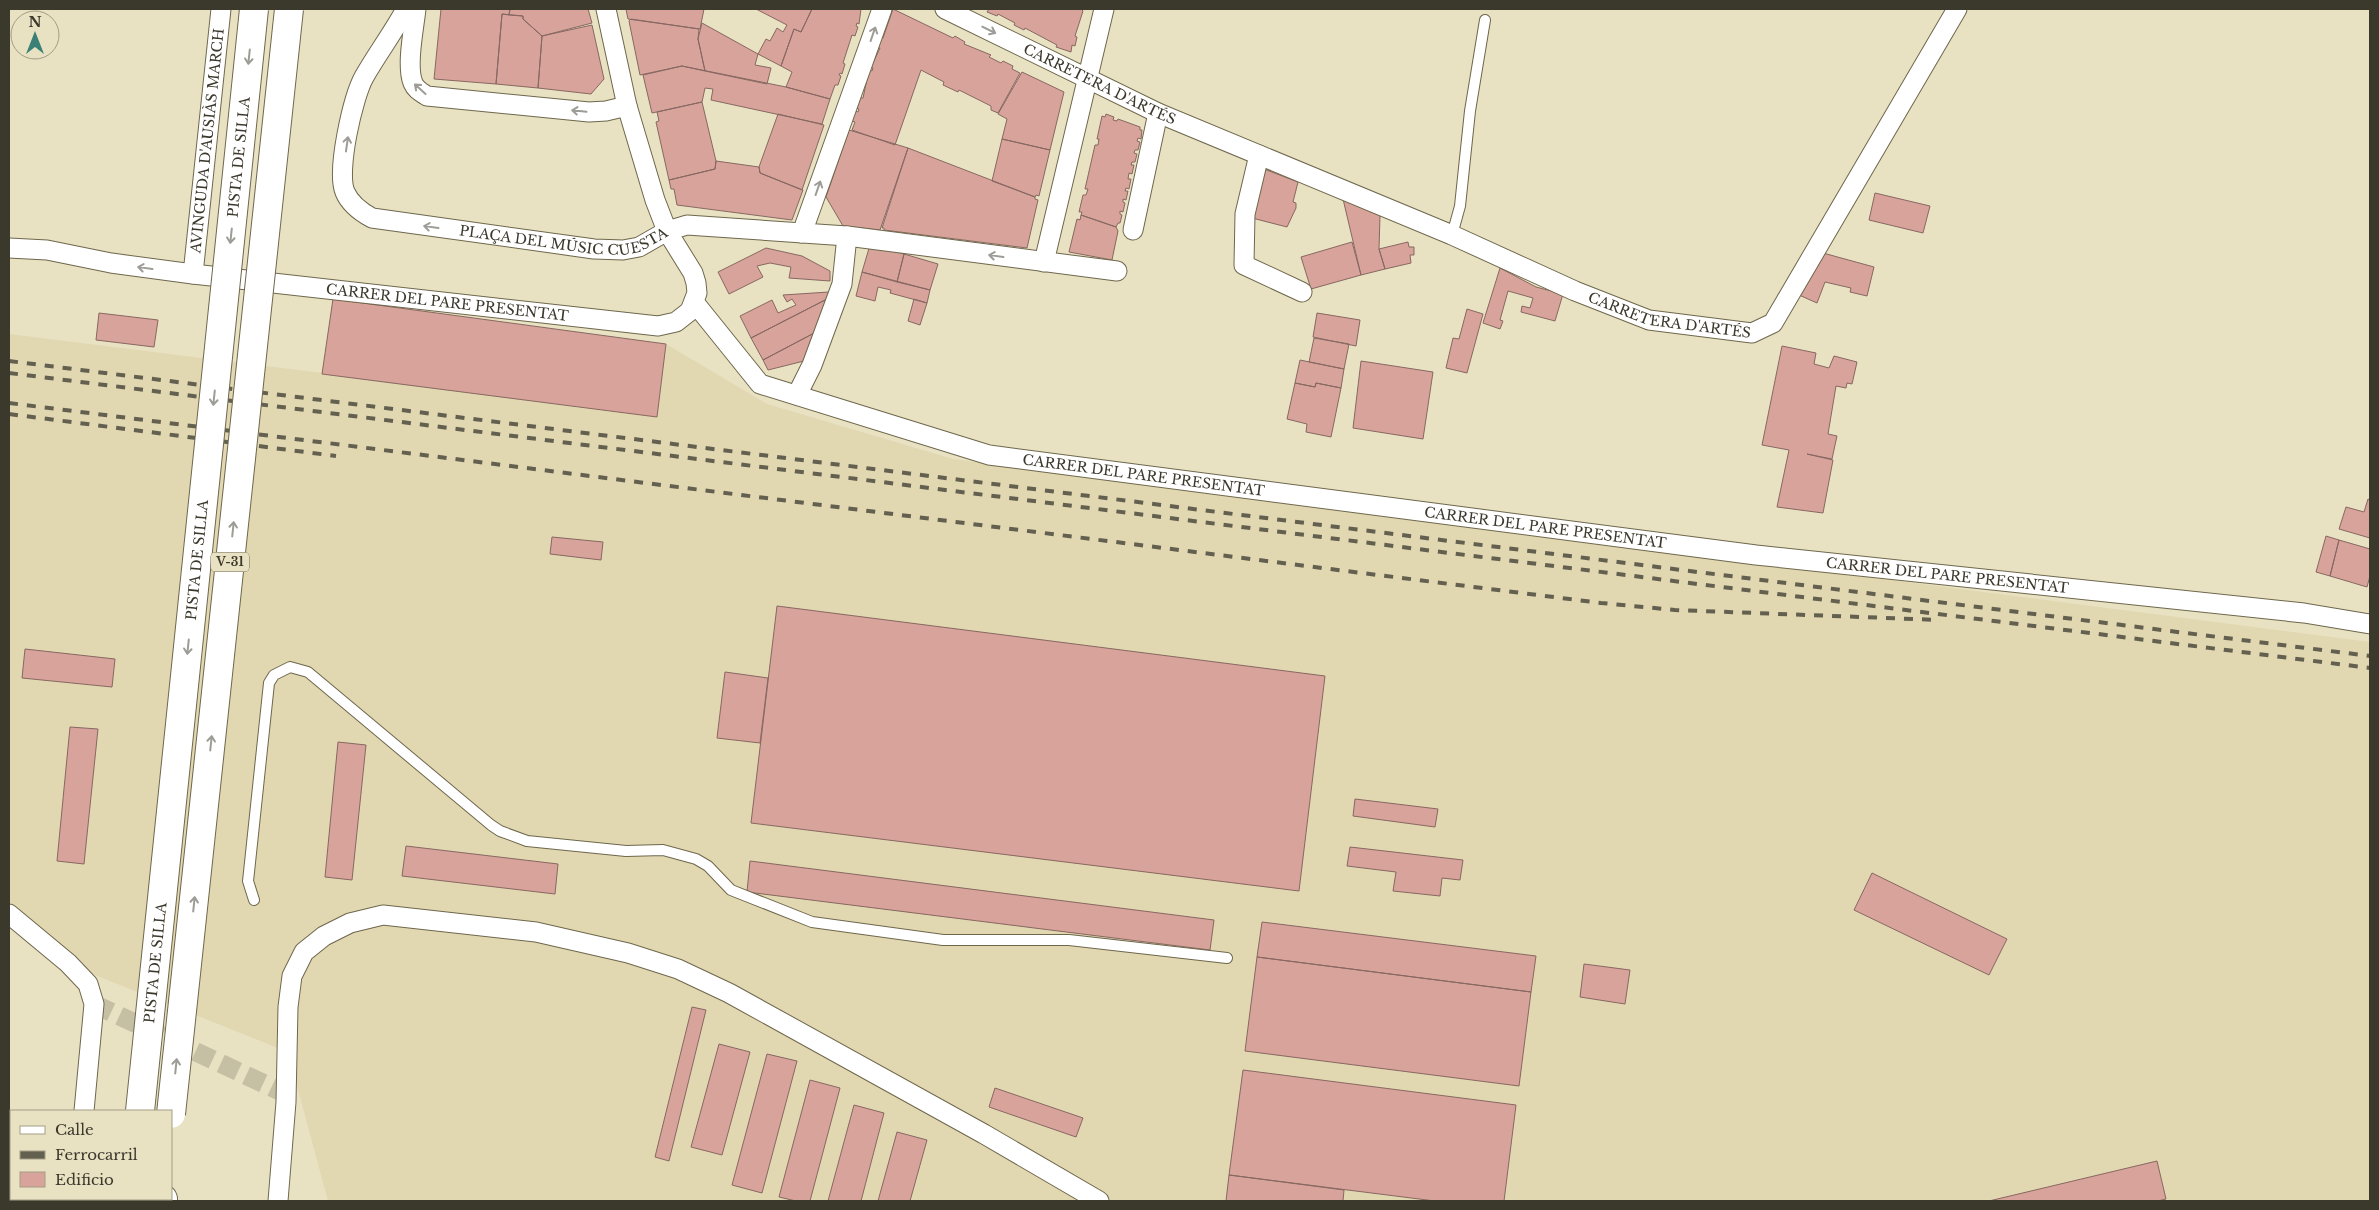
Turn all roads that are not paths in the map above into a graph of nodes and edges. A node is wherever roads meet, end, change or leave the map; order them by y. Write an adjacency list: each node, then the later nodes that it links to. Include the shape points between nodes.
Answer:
1 (221, 9): 24 (street, AVINGUDA D'AUSIÀS MARCH)
2 (254, 9): 33 (highway, PISTA DE SILLA / V-31, one-way to 33, bridge)
3 (289, 9): 34 (highway, V-31, one-way to 3, bridge)
4 (406, 9): 17 (street, PLAÇA DEL MÚSIC CUESTA, one-way to 4, via 639,247 594,249 372,218 360,212 345,192 344,165 356,97 364,77)
5 (416, 9): 13 (street, one-way to 5, via 590,112 427,96 412,82 410,70)
6 (606, 9): 13 (street, PLAÇA DEL MÚSIC CUESTA)
7 (882, 9): 18 (street, one-way to 7)
8 (945, 9): 12 (street, CARRETERA D'ARTÉS, one-way to 12)
9 (1104, 9): 12 (street)
10 (1957, 9): 19 (street, CARRETERA D'ARTÉS, via 1773,324 1752,333 1649,320 1575,291)
11 (1485, 20): 19 (lane, via 1470,111 1460,206)
12 (1088, 79): 14 (street, CARRETERA D'ARTÉS); 22 (street)
13 (627, 106): 17 (street, PLAÇA DEL MÚSIC CUESTA)
14 (1158, 114): 15 (street, CARRETERA D'ARTÉS); 16 (street)
15 (1259, 155): 19 (street, CARRETERA D'ARTÉS); 25 (street, via 1245,214 1244,265)
16 (1133, 230)
17 (666, 232): 18 (street, via 687,225); 26 (street, via 693,273 697,293)
18 (802, 234): 20 (street)
19 (1452, 234)
20 (848, 236): 22 (street, one-way to 20); 27 (street, via 842,284)
21 (9, 248): 24 (street, CARRER DEL PARE PRESENTAT, one-way to 21, via 47,250)
22 (1044, 262): 23 (street)
23 (1117, 271)
24 (193, 274): 26 (street, CARRER DEL PARE PRESENTAT, via 658,326 684,317)
25 (1302, 292)
26 (694, 302): 27 (street, CARRER DEL PARE PRESENTAT, via 760,384)
27 (797, 396): 28 (street, CARRER DEL PARE PRESENTAT, via 989,455 1756,556 2304,613)
28 (2370, 624)
29 (254, 900): 31 (lane, via 248,872 269,683 274,675 290,667 308,672 491,825 512,836 626,851 663,850 696,859 708,866 731,890 812,922 943,940 1069,940)
30 (9, 914): 32 (street, via 88,984 94,1004)
31 (1227, 958)
32 (84, 1110)
33 (140, 1110)
34 (171, 1110)
35 (278, 1201): 36 (street, via 292,976 304,952 324,936 350,923 382,915 536,932 628,953 678,969 729,993)
36 (1099, 1201)

